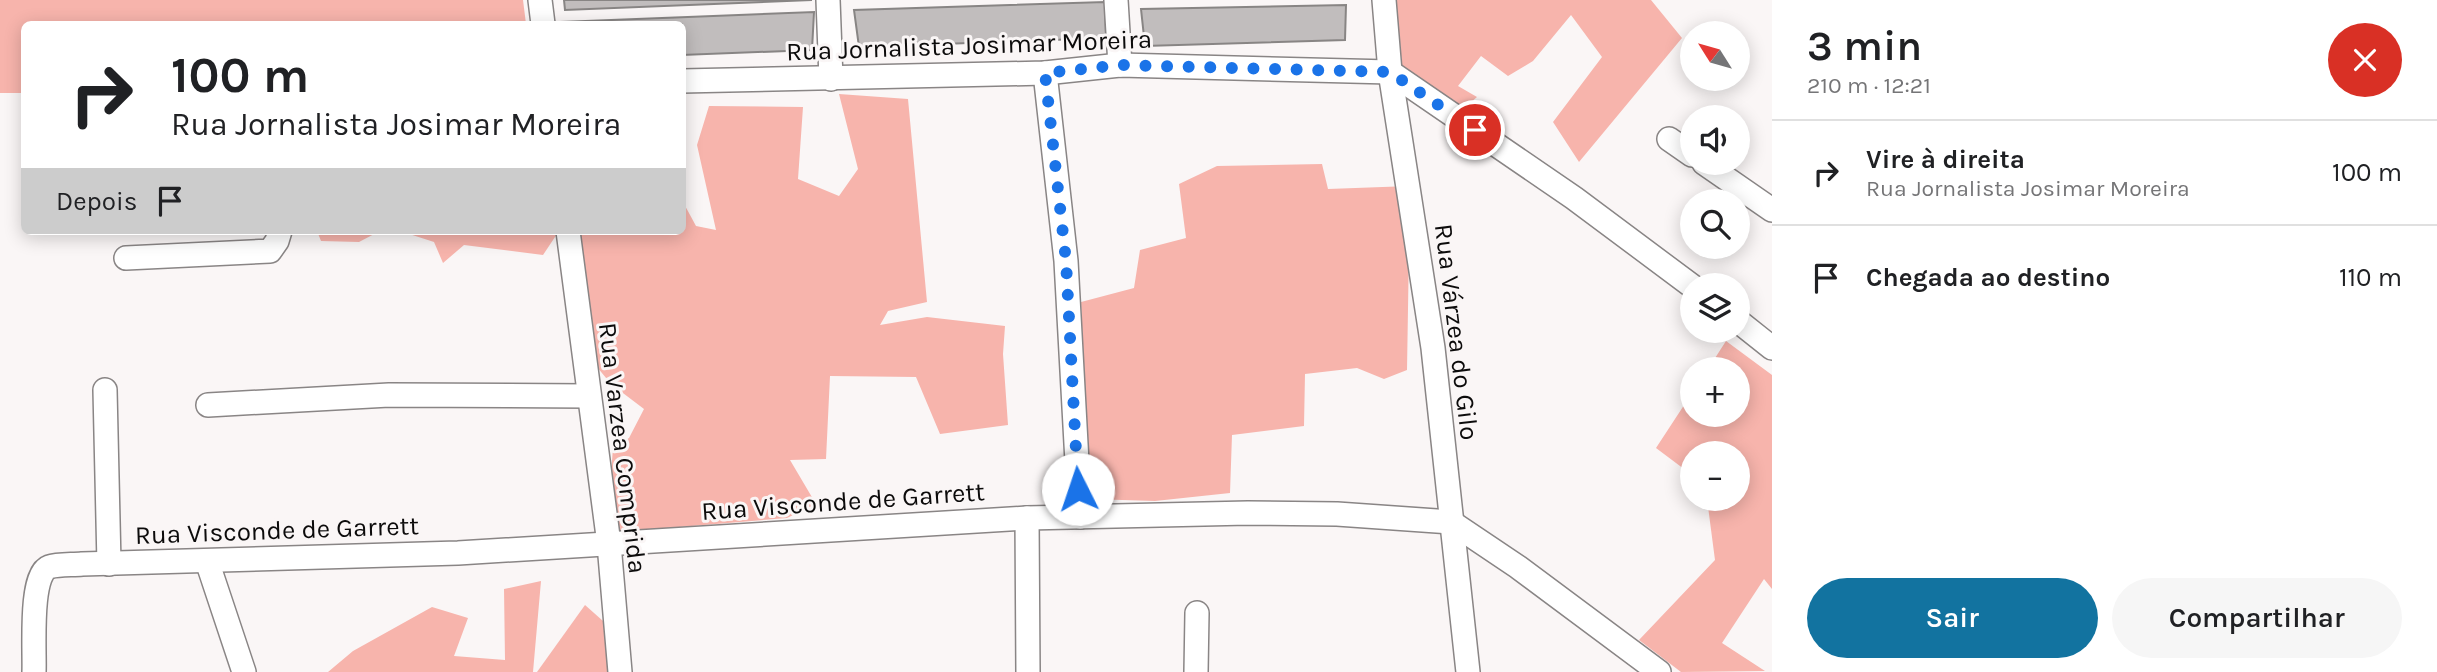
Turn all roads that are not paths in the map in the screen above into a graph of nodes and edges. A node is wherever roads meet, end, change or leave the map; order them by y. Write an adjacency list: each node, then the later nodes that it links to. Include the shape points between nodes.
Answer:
1 (540, 0): 5 (street)
2 (828, 0): 9 (street)
3 (1116, 0): 6 (street)
4 (1384, 0): 7 (street, Rua Várzea do Gilo)
5 (542, 21)
6 (1120, 65): 7 (street, Rua Jornalista Josimar Moreira); 8 (street, Rua Jornalista Josimar Moreira)
7 (1390, 72): 18 (street); 26 (street, Rua Várzea do Gilo, via 1433,348)
8 (1045, 73): 9 (street, Rua Jornalista Josimar Moreira); 24 (street, via 1066,261)
9 (831, 79): 10 (street, Rua Jornalista Josimar Moreira)
10 (686, 82)
11 (1669, 139): 12 (street)
12 (1680, 147)
13 (1722, 175): 14 (street)
14 (1772, 209)
15 (569, 235): 22 (street, Rua Varzea Comprida)
16 (275, 241): 17 (street, via 254,253)
17 (126, 258)
18 (1680, 277)
19 (1750, 331): 20 (street)
20 (1772, 348)
21 (105, 390): 29 (street)
22 (589, 396): 23 (street, via 389,395); 27 (street, Rua Varzea Comprida)
23 (208, 405)
24 (1080, 517): 25 (street, Rua Visconde de Garrett); 26 (street, Rua Visconde de Garrett, via 1324,513)
25 (1027, 518): 27 (street, Rua Visconde de Garrett); 34 (street)
26 (1451, 522): 36 (street, Rua Várzea do Gilo); 37 (street, Rua Visconde de Garrett)
27 (609, 544): 28 (street, Rua Visconde de Garrett); 33 (street, Rua Varzea Comprida)
28 (207, 561): 29 (street, Rua Visconde de Garrett); 32 (street)
29 (109, 564): 31 (street, Rua Visconde de Garrett, via 48,567 42,573 36,592)
30 (1197, 614): 35 (street)
31 (34, 672)
32 (244, 672)
33 (620, 672)
34 (1028, 672)
35 (1196, 672)
36 (1468, 672)
37 (1659, 672)

